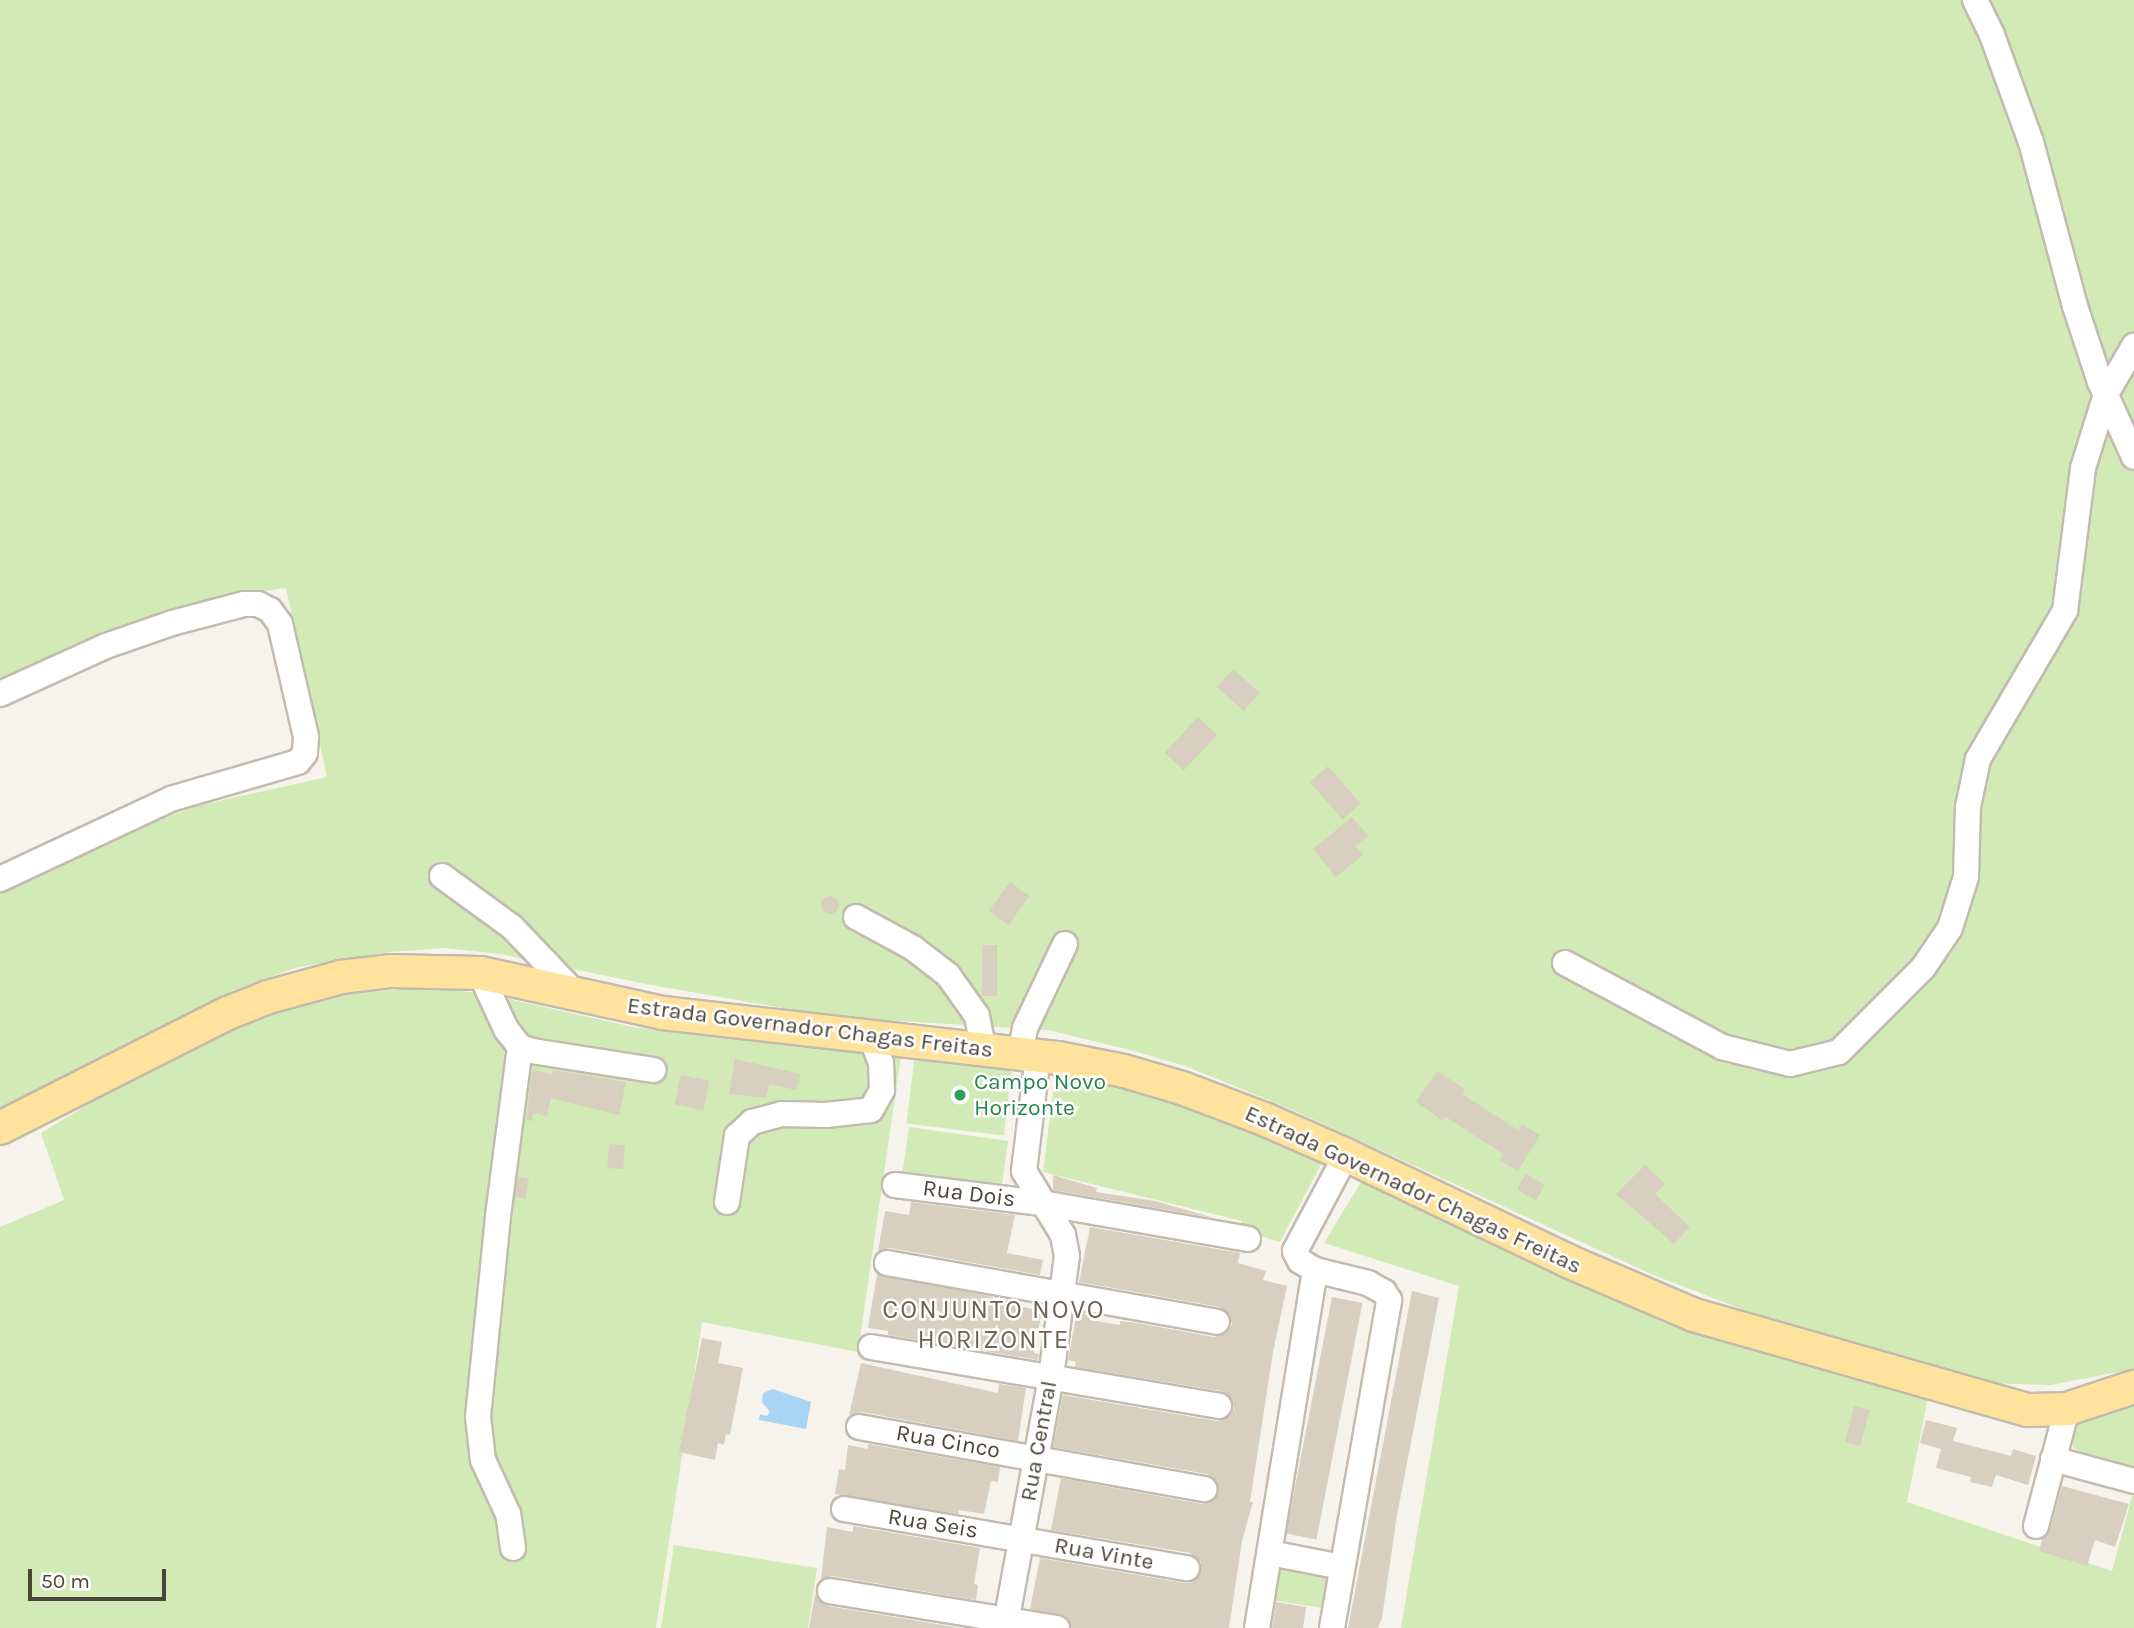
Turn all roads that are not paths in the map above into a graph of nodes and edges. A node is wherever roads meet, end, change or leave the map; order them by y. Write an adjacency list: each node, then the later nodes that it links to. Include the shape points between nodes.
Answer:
1 (1975, 0): 3 (street, via 2031,142 2075,306)
2 (2134, 346): 3 (street)
3 (2106, 394): 4 (street); 10 (street, via 2083,468 2065,611 1978,759 1968,807 1966,877 1950,928 1923,968 1839,1052 1790,1064 1722,1048)
4 (2134, 457)
5 (0, 694): 7 (street, via 117,642 172,623 258,604 271,610 281,624 306,737 305,753 298,762 171,799)
6 (442, 876): 12 (street, via 512,927)
7 (0, 879)
8 (856, 918): 15 (street, via 914,948 948,975 977,1016)
9 (1065, 944): 16 (street, Rua Central, via 1026,1027)
10 (1565, 963)
11 (480, 973): 12 (main road, Estrada Governador Chagas Freitas); 14 (street, via 506,1029); 18 (main road, Estrada Governador Chagas Freitas, via 390,971 341,977 268,997)
12 (576, 994): 13 (main road, Estrada Governador Chagas Freitas, via 695,1018)
13 (872, 1039): 15 (main road, Estrada Governador Chagas Freitas); 21 (street, via 881,1063 882,1090 871,1110 782,1114 752,1122 737,1136)
14 (520, 1047): 17 (street); 41 (street, via 478,1416 483,1460 508,1514)
15 (984, 1051): 16 (main road, Estrada Governador Chagas Freitas)
16 (1029, 1055): 19 (main road, Estrada Governador Chagas Freitas, via 1091,1063 1182,1088); 22 (street, Rua Central, via 1024,1165 1026,1178)
17 (654, 1070)
18 (0, 1128)
19 (1346, 1154): 25 (street, via 1297,1243 1297,1258); 32 (main road, Estrada Governador Chagas Freitas, via 1568,1261 1694,1315 1991,1402 2028,1410)
20 (895, 1185): 22 (street, Rua Dois)
21 (727, 1202)
22 (1042, 1203): 23 (street, Rua Dois); 26 (street, Rua Central, via 1067,1248)
23 (1248, 1239)
24 (887, 1263): 26 (street)
25 (1315, 1270): 42 (street); 43 (street, via 1368,1283 1384,1292 1388,1300)
26 (1062, 1292): 27 (street); 29 (street, Rua Central)
27 (1217, 1322)
28 (871, 1347): 29 (street)
29 (1051, 1377): 31 (street); 34 (street, Rua Central)
30 (2134, 1388): 32 (main road, Estrada Governador Chagas Freitas)
31 (1219, 1406)
32 (2067, 1409): 35 (street)
33 (859, 1427): 34 (street, Rua Cinco)
34 (1037, 1457): 37 (street, Rua Cinco); 40 (street, Rua Central)
35 (2053, 1459): 36 (street); 39 (street)
36 (2134, 1481)
37 (1204, 1489)
38 (844, 1509): 40 (street, Rua Seis)
39 (2036, 1526)
40 (1021, 1539): 44 (street, Rua Vinte); 46 (street, Rua Central)
41 (513, 1548)
42 (1270, 1553): 43 (street); 48 (street)
43 (1342, 1567): 49 (street)
44 (1187, 1569)
45 (830, 1591): 46 (street)
46 (1006, 1623): 47 (street)
47 (1057, 1628)
48 (1257, 1628)
49 (1332, 1628)

